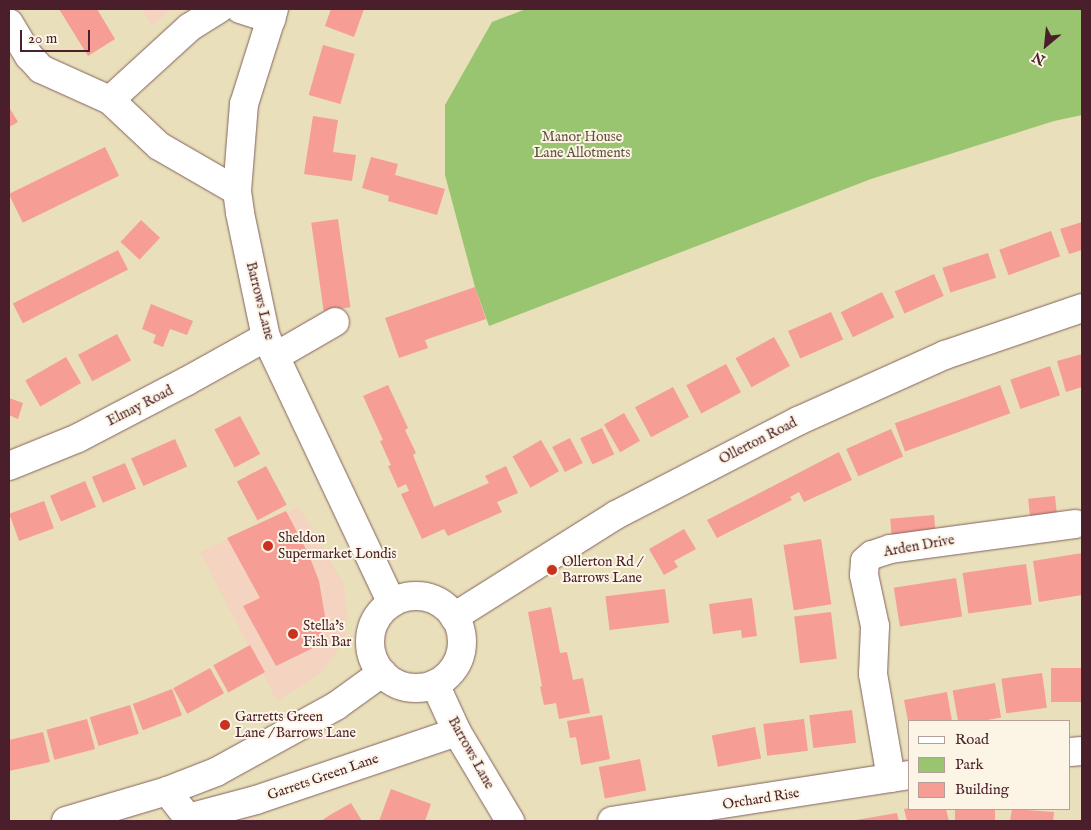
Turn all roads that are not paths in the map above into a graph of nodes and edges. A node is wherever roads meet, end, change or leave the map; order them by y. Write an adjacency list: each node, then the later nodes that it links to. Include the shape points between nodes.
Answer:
1 (219, 9): 5 (street, via 190,27)
2 (240, 9): 3 (street)
3 (272, 14): 6 (street, Barrows Lane, via 244,104)
4 (9, 23): 5 (street, via 29,56 41,68)
5 (110, 100): 6 (street, via 159,146)
6 (237, 191): 9 (street, Barrows Lane)
7 (1082, 308): 13 (street, Ollerton Road, via 945,355 798,420 616,515)
8 (335, 322): 9 (street, Elmay Road)
9 (271, 346): 10 (street, Elmay Road, via 187,381 78,438); 12 (street, Barrows Lane)
10 (9, 466)
11 (1075, 524): 17 (street, Arden Drive, via 890,550 872,555 865,561 864,575 875,626 873,674)
12 (392, 603): 13 (street, via 410,596 427,597 442,604); 14 (street, via 379,614 370,637 372,655)
13 (454, 617): 15 (street, via 460,628 462,647 448,675)
14 (382, 673): 15 (street, via 396,684 410,687); 18 (street, via 336,706 254,753)
15 (435, 684): 16 (street, Barrows Lane)
16 (457, 732): 19 (street, Garrets Green Lane, via 256,800); 21 (street, Barrows Lane)
17 (900, 777): 22 (street, Orchard Rise)
18 (167, 791): 19 (street, Garrets Green Lane); 20 (street)
19 (183, 819)
20 (66, 821)
21 (510, 821)
22 (612, 821)

